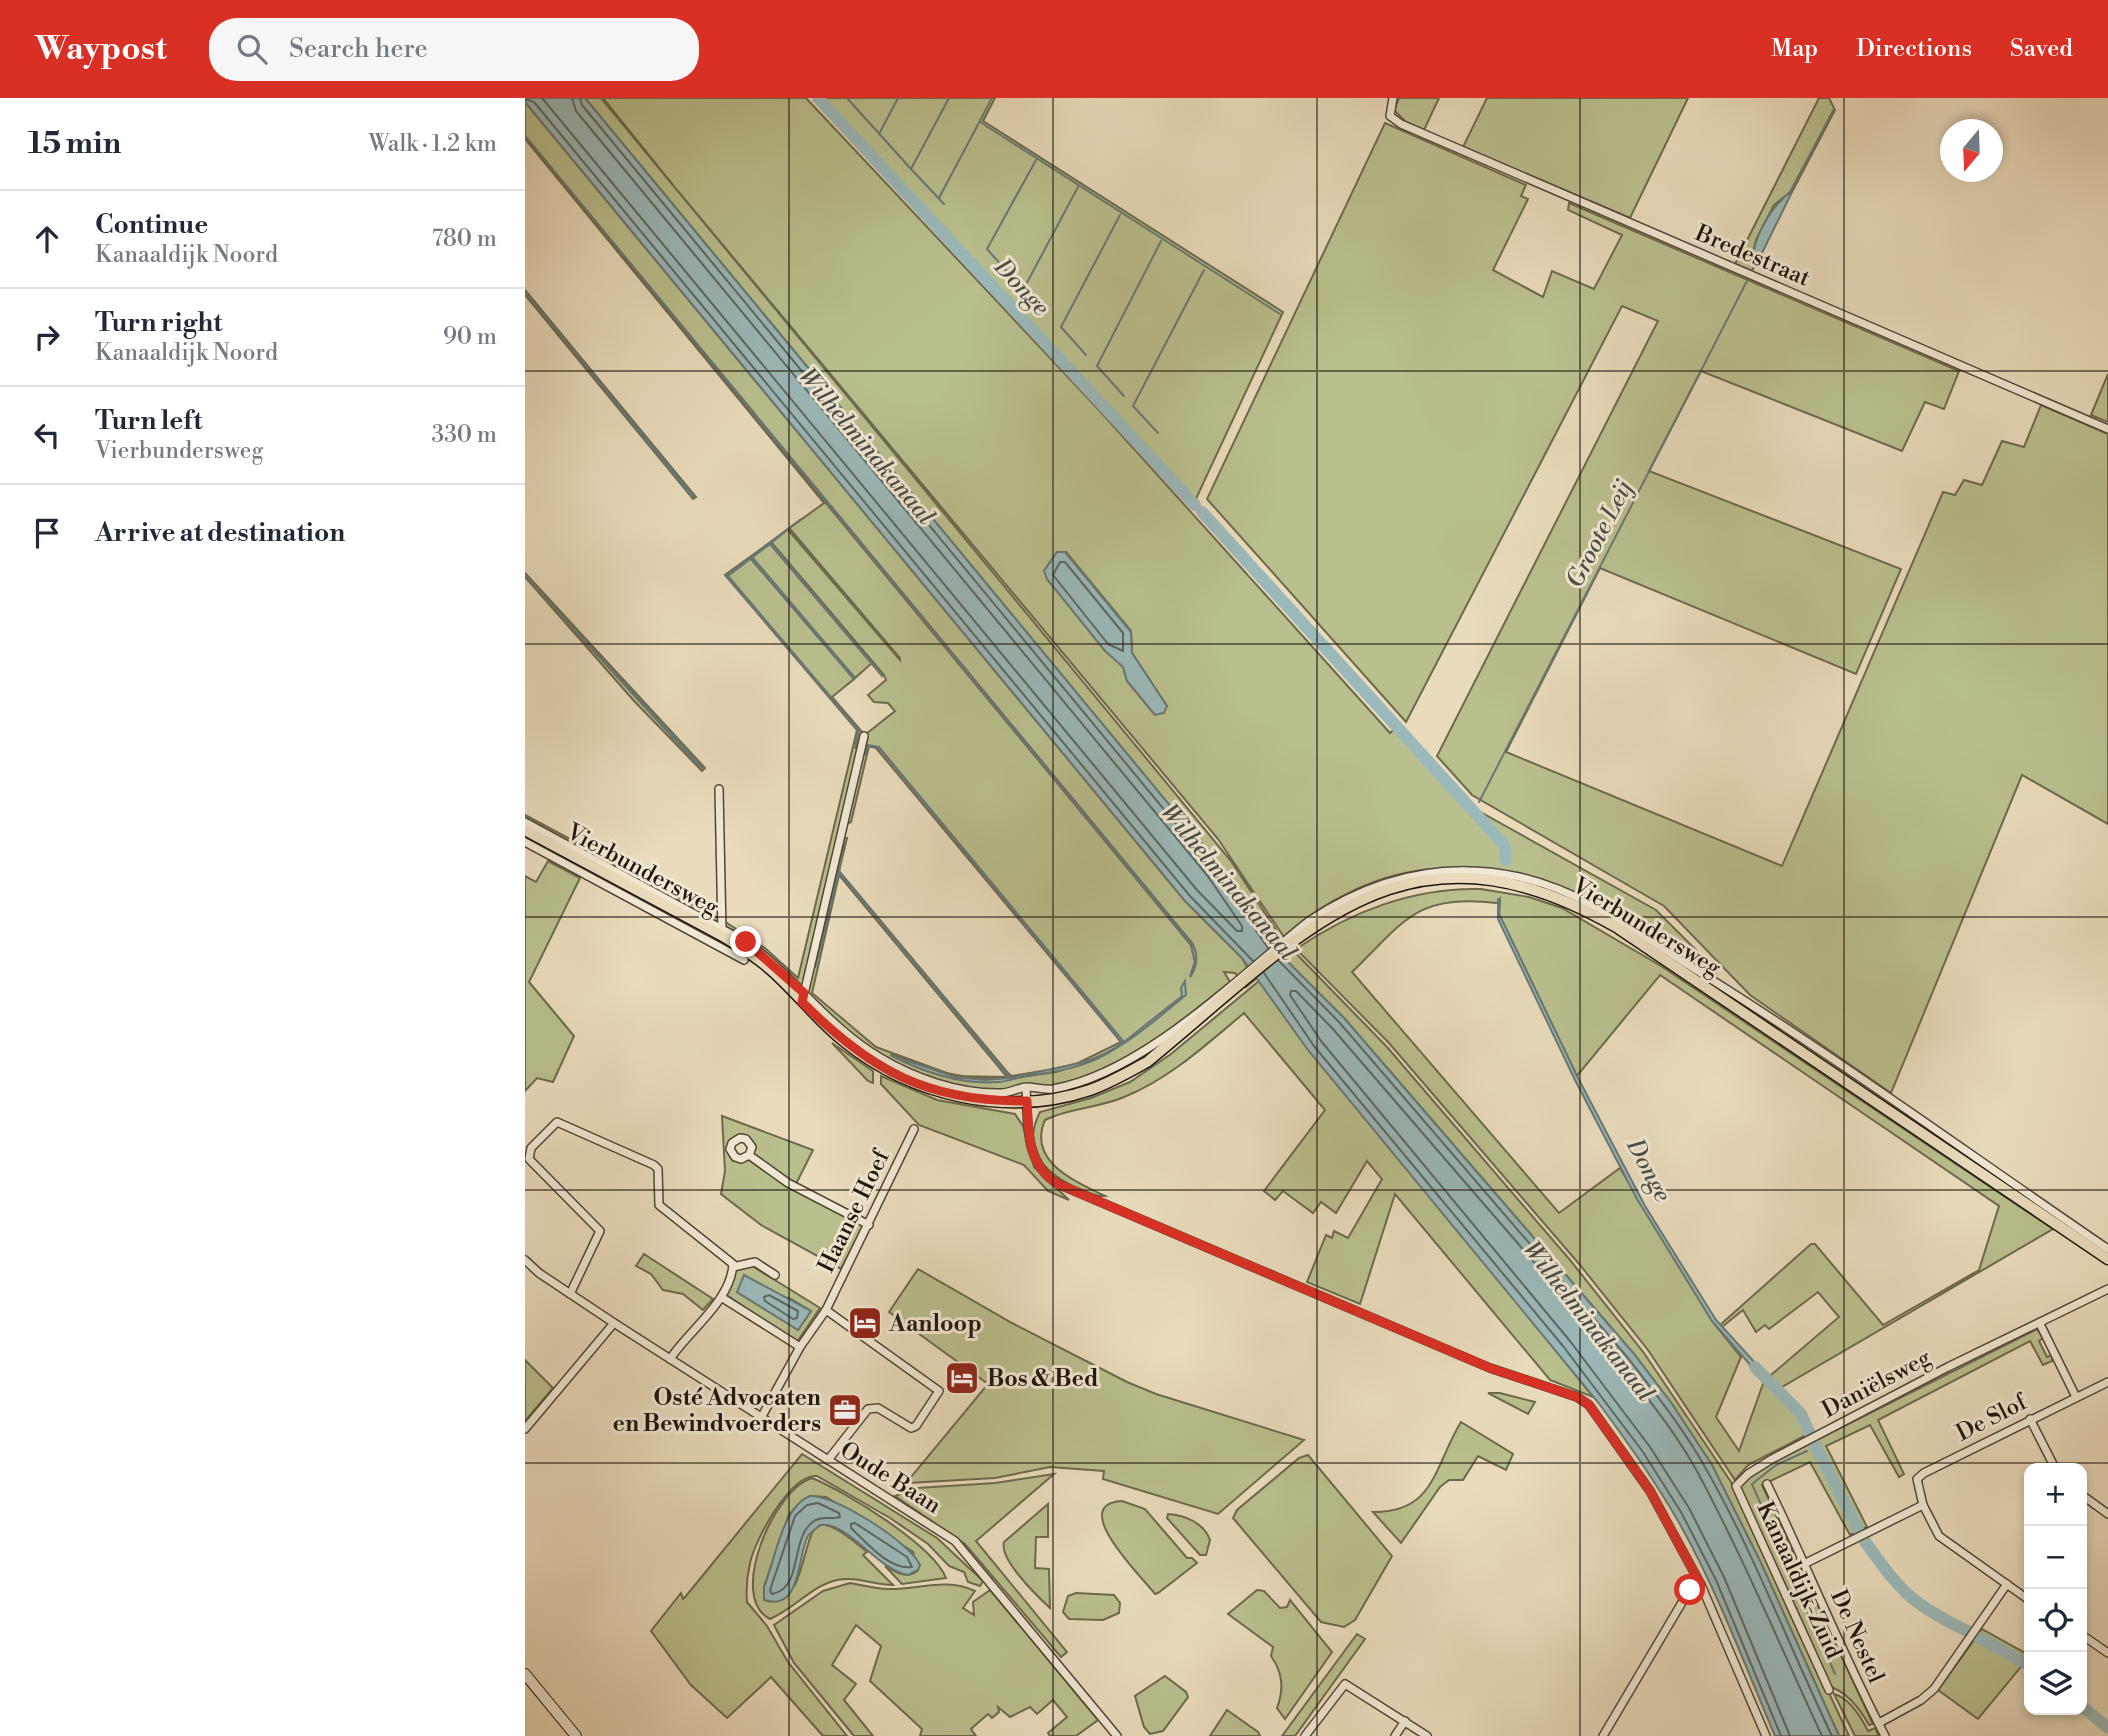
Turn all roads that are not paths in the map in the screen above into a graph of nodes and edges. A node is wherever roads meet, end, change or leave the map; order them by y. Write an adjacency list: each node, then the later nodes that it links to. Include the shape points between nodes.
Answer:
1 (1393, 98): 2 (street, Bredestraat, via 1389,116 1401,124)
2 (2108, 429)
3 (864, 736): 11 (street)
4 (719, 789): 8 (street, Vierbundersweg)
5 (525, 822): 8 (street, Vierbundersweg)
6 (525, 831): 8 (main road, Vierbundersweg)
7 (525, 842): 8 (street, Vierbundersweg)
8 (720, 936): 9 (street, Vierbundersweg); 11 (main road, Vierbundersweg)
9 (744, 960)
10 (1236, 984): 12 (street, Vierbundersweg, via 1161,1040 1110,1070 1052,1089); 13 (main road, Vierbundersweg, via 1147,1062 1092,1089); 17 (main road, Vierbundersweg, via 1295,936 1349,904 1392,887 1452,878 1501,880 1545,891 1578,905 1717,987)
11 (803, 997): 12 (street, Vierbundersweg, via 857,1042 916,1076 1002,1093); 13 (main road, Vierbundersweg, via 846,1043 899,1076 948,1094 984,1101)
12 (1026, 1087): 13 (street)
13 (1027, 1101): 43 (street, via 1034,1160 1044,1175 1058,1184 1490,1368 1589,1405 1650,1491)
14 (914, 1129): 16 (street, Haanse Hoef)
15 (749, 1155): 16 (street, via 788,1183)
16 (869, 1225): 24 (street, Haanse Hoef)
17 (2107, 1253)
18 (525, 1260): 22 (street, Oude Baan)
19 (733, 1267): 20 (street, via 755,1262); 22 (street, via 730,1259 659,1205 659,1169 557,1122 531,1149 529,1159 600,1231); 23 (street)
20 (775, 1275)
21 (2108, 1289): 26 (street, Daniëlsweg)
22 (571, 1294): 25 (street, Oude Baan)
23 (722, 1297): 27 (street); 28 (street)
24 (826, 1310): 27 (street, Haanse Hoef); 34 (street, via 939,1391 916,1426 878,1408 868,1409)
25 (614, 1323): 28 (street, Oude Baan); 33 (street)
26 (2040, 1324): 30 (street); 37 (street, Daniëlsweg, via 1772,1459)
27 (800, 1347): 31 (street, Haanse Hoef)
28 (670, 1359): 31 (street, Oude Baan)
29 (2108, 1382): 30 (street, De Slof)
30 (2075, 1397): 32 (street, De Slof)
31 (761, 1418): 34 (street, Oude Baan)
32 (2030, 1419): 35 (street); 39 (street, De Slof, via 1924,1473 1917,1479)
33 (525, 1429)
34 (828, 1460): 52 (street, Oude Baan, via 962,1548)
35 (2052, 1463)
36 (1767, 1484): 41 (street, De Nestel)
37 (1736, 1486): 48 (street, Kanaaldijk-Zuid)
38 (2087, 1499): 40 (street)
39 (1923, 1505): 41 (street); 42 (street, De Slof, via 1939,1536)
40 (2108, 1514)
41 (1806, 1563): 50 (street, De Nestel, via 1861,1693)
42 (2007, 1584): 44 (street, De Slof); 50 (street, via 1928,1695)
43 (1701, 1585): 56 (street, via 1686,1594); 57 (street)
44 (2024, 1596)
45 (2087, 1638): 46 (street)
46 (2108, 1653)
47 (525, 1674): 51 (street)
48 (1829, 1690)
49 (1405, 1721): 53 (street, via 1349,1684 1342,1685); 54 (street); 55 (street)
50 (1879, 1723): 58 (street, De Nestel)
51 (576, 1736)
52 (1117, 1736)
53 (1305, 1736)
54 (1395, 1736)
55 (1427, 1736)
56 (1603, 1736)
57 (1766, 1736)
58 (1885, 1736)

